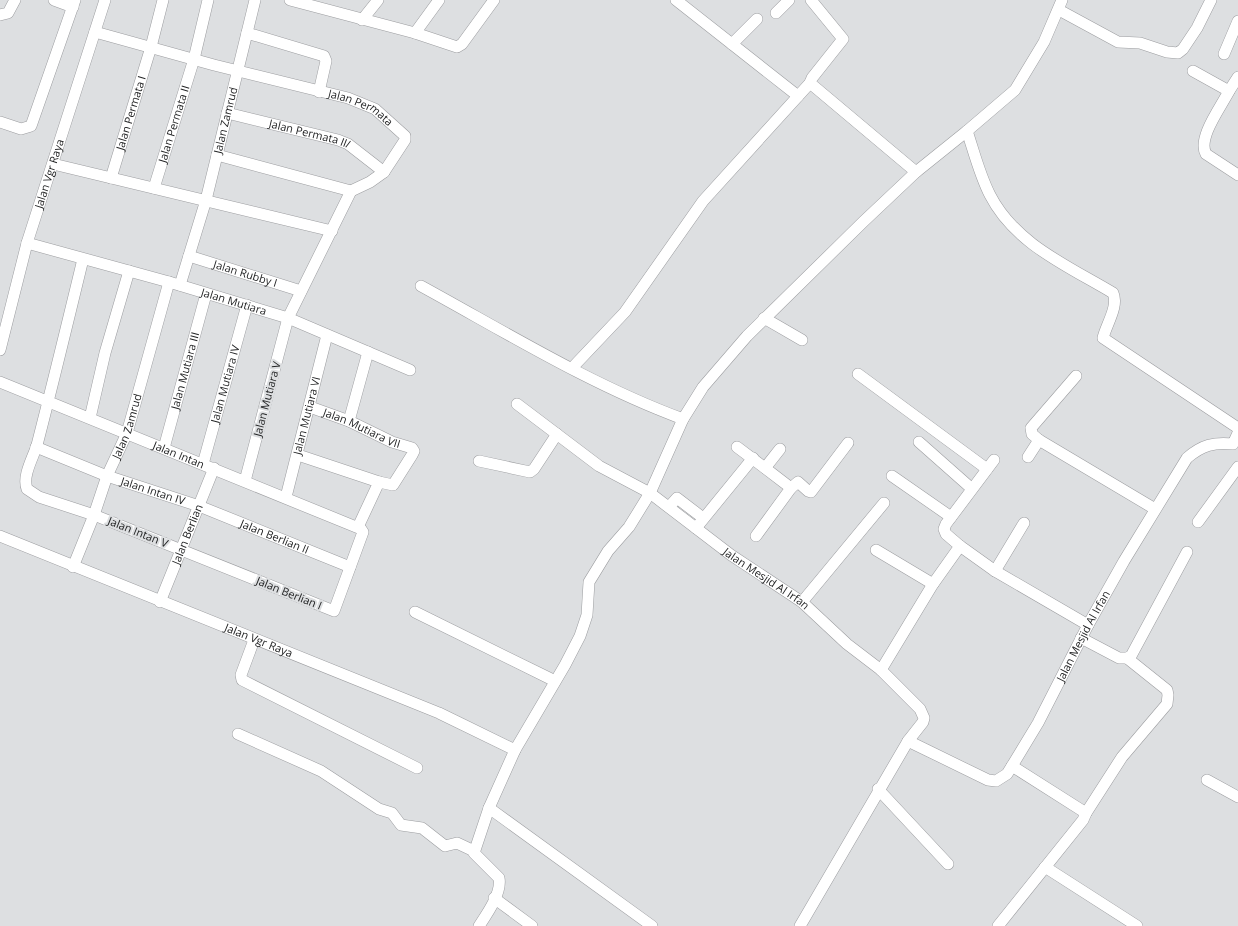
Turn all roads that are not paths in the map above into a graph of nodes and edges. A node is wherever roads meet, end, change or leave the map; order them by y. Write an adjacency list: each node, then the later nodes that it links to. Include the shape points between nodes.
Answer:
1 (15, 0): 18 (street, via 8,13)
2 (54, 0): 15 (street)
3 (105, 0): 22 (street, Jalan Vgr Raya)
4 (163, 0): 26 (street, Jalan Permata I)
5 (208, 0): 28 (street, Jalan Permata II)
6 (255, 0): 23 (street, Jalan Zamrud)
7 (290, 0): 20 (street)
8 (378, 0): 20 (street)
9 (439, 0): 24 (street)
10 (494, 0): 24 (street, via 458,47)
11 (676, 0): 25 (street)
12 (789, 0): 17 (street)
13 (811, 0): 32 (street, via 843,39)
14 (1211, 0): 16 (street, via 1197,28 1183,50 1178,52 1167,52 1140,43 1118,42)
15 (74, 4): 37 (street, via 31,126 21,129)
16 (1060, 5): 38 (street, via 1035,59 1015,90)
17 (776, 13)
18 (0, 16)
19 (757, 19): 25 (street)
20 (362, 20): 24 (street)
21 (1238, 21): 27 (street)
22 (95, 32): 26 (street, Jalan Permata); 40 (street, Jalan Vgr Raya)
23 (247, 33): 29 (street, Jalan Zamrud); 34 (street, via 324,56 326,61)
24 (415, 33)
25 (732, 44): 35 (street)
26 (151, 47): 28 (street, Jalan Permata); 44 (street, Jalan Permata I)
27 (1224, 54)
28 (194, 59): 29 (street, Jalan Permata); 45 (street, Jalan Permata II)
29 (237, 71): 34 (street, Jalan Permata); 36 (street, Jalan Zamrud)
30 (1193, 71): 33 (street)
31 (1238, 78): 33 (street)
32 (810, 83): 35 (street); 42 (street)
33 (1229, 91): 43 (street, via 1205,136 1203,149 1206,154)
34 (319, 92): 41 (street, Jalan Permata, via 348,98 375,109 404,133 405,140)
35 (798, 96): 64 (street, via 703,201 625,312)
36 (227, 113): 39 (street, Jalan Zamrud); 41 (street, Jalan Permata III, via 338,140 348,144)
37 (0, 122)
38 (968, 131): 42 (street); 75 (street, via 989,193 1012,226 1036,248 1113,293 1114,304 1103,338)
39 (216, 155): 46 (street); 47 (street, Jalan Zamrud)
40 (53, 164): 44 (street); 49 (street, Jalan Vgr Raya)
41 (384, 172): 46 (street, Jalan Permata)
42 (916, 172): 59 (street)
43 (1238, 175)
44 (110, 178): 45 (street)
45 (154, 188): 47 (street)
46 (351, 191): 48 (street)
47 (206, 200): 48 (street); 50 (street, Jalan Zamrud)
48 (332, 231): 55 (street)
49 (27, 243): 51 (street, Jalan Mutiara); 62 (street, Jalan Vgr Raya)
50 (189, 256): 53 (street, Jalan Zamrud); 55 (street, Jalan Rubby I)
51 (83, 259): 52 (street, Jalan Mutiara); 69 (street)
52 (129, 271): 53 (street, Jalan Mutiara); 72 (street, via 105,353)
53 (175, 284): 56 (street, Jalan Mutiara); 76 (street, Jalan Zamrud)
54 (421, 286): 64 (street)
55 (302, 291): 58 (street)
56 (206, 294): 57 (street, Jalan Mutiara); 85 (street, Jalan Mutiara III)
57 (247, 305): 58 (street, Jalan Mutiara); 92 (street, Jalan Mutiara IV)
58 (288, 318): 60 (street, Jalan Mutiara); 99 (street, Jalan Mutiara V)
59 (764, 318): 61 (street); 73 (street, via 714,373)
60 (328, 335): 63 (street, Jalan Mutiara); 71 (street, Jalan Mutiara VI)
61 (802, 340)
62 (0, 350)
63 (368, 352): 65 (street, Jalan Mutiara); 74 (street)
64 (572, 368): 73 (street)
65 (410, 370)
66 (858, 374): 96 (street)
67 (1076, 376): 79 (street, via 1030,428 1032,434)
68 (0, 382): 69 (street, Jalan Intan)
69 (47, 401): 72 (street, Jalan Intan); 82 (street)
70 (517, 404): 78 (street, Jalan Mesjid Al Irfan)
71 (310, 408): 74 (street, Jalan Mutiara VII); 87 (street, Jalan Mutiara VI)
72 (90, 418): 76 (street, Jalan Intan)
73 (682, 420): 103 (street)
74 (349, 421): 100 (street, Jalan Mutiara VII, via 414,451 393,485)
75 (1238, 428)
76 (127, 433): 85 (street, Jalan Intan); 97 (street, Jalan Zamrud)
77 (1238, 433): 83 (street, Jalan Mesjid Al Irfan)
78 (557, 434): 91 (street, via 530,472); 103 (street, Jalan Mesjid Al Irfan, via 599,466)
79 (1040, 440): 88 (street); 108 (street)
80 (919, 442): 102 (street)
81 (848, 443): 101 (street, via 811,492 798,482)
82 (36, 446): 97 (street, Jalan Intan IV); 109 (street, Jalan Intan V, via 26,480 27,489 39,497)
83 (1235, 446): 108 (street, Jalan Mesjid Al Irfan, via 1208,444 1194,452 1187,458)
84 (738, 447): 89 (street)
85 (164, 448): 92 (street, Jalan Intan)
86 (780, 448): 95 (street)
87 (298, 455): 100 (street); 104 (street, Jalan Mutiara VI)
88 (1028, 457)
89 (753, 458): 95 (street); 111 (street)
90 (994, 460): 96 (street)
91 (479, 461)
92 (203, 464): 94 (street, Jalan Intan)
93 (1238, 467): 112 (street)
94 (214, 468): 99 (street, Jalan Intan); 106 (street, Jalan Berlian)
95 (765, 468): 101 (street)
96 (987, 469): 102 (street)
97 (107, 476): 106 (street, Jalan Intan IV); 109 (street, Jalan Zamrud)
98 (892, 476): 110 (street)
99 (245, 481): 104 (street, Jalan Intan)
100 (379, 482): 114 (street)
101 (791, 488): 117 (street)
102 (971, 488): 110 (street)
103 (650, 494): 107 (street, Jalan Mesjid Al Irfan); 134 (street, via 629,527 594,571 589,582 584,625 573,651)
104 (286, 497): 114 (street, Jalan Intan)
105 (884, 503): 127 (street)
106 (199, 506): 119 (street, Jalan Berlian); 123 (street, Jalan Berlian II)
107 (670, 507): 111 (street, via 677,498); 115 (street, Jalan Mesjid Al Irfan)
108 (1155, 509): 129 (street, Jalan Mesjid Al Irfan)
109 (94, 515): 119 (street, Jalan Intan V); 122 (street, Jalan Zamrud)
110 (951, 517): 118 (street, via 944,529)
111 (704, 518): 115 (street)
112 (1198, 522)
113 (1024, 523): 124 (street)
114 (358, 527): 123 (street, Jalan Berlian I, via 363,532)
115 (696, 528): 127 (street, Jalan Mesjid Al Irfan, via 731,555)
116 (0, 536): 122 (street, Jalan Vgr Raya)
117 (756, 536)
118 (960, 546): 124 (street); 125 (street)
119 (181, 549): 123 (street, Jalan Berlian I, via 334,611); 126 (street, Jalan Berlian)
120 (876, 550): 125 (street)
121 (1187, 552): 132 (street, via 1134,651)
122 (73, 566): 126 (street, Jalan Vgr Raya)
123 (350, 567)
124 (995, 571): 129 (street)
125 (933, 584): 133 (street)
126 (160, 602): 131 (street, Jalan Vgr Raya)
127 (802, 602): 133 (street, Jalan Mesjid Al Irfan, via 847,644)
128 (416, 612): 134 (street)
129 (1088, 625): 130 (street, Jalan Mesjid Al Irfan)
130 (1081, 638): 132 (street, via 1119,658); 138 (street, Jalan Mesjid Al Irfan, via 1038,723)
131 (254, 640): 137 (street, Jalan Vgr Raya, via 439,713); 139 (street, via 240,675 242,680)
132 (1127, 658): 144 (street, via 1167,690 1167,704 1122,757)
133 (881, 670): 136 (street, Jalan Mesjid Al Irfan, via 923,714 922,722)
134 (555, 681): 137 (street)
135 (238, 734): 145 (street, via 321,771 378,809 392,814 401,825 422,828 445,846 457,843)
136 (908, 741): 138 (street, Jalan Mesjid Al Irfan, via 988,780 996,781 1002,778); 141 (street, Jalan Mesjid Al Irfan)
137 (515, 750): 143 (street)
138 (1012, 766): 144 (street)
139 (417, 768)
140 (1208, 780): 142 (street)
141 (878, 789): 146 (street); 152 (street, Jalan Mesjid Al Irfan)
142 (1238, 797)
143 (489, 808): 145 (street); 151 (street)
144 (1086, 813): 147 (street)
145 (474, 851): 148 (street, via 475,856 499,878 500,883)
146 (948, 864)
147 (1045, 867): 153 (street); 154 (street)
148 (494, 898): 149 (street); 150 (street)
149 (478, 926)
150 (532, 926)
151 (652, 926)
152 (800, 926)
153 (998, 926)
154 (1137, 926)

